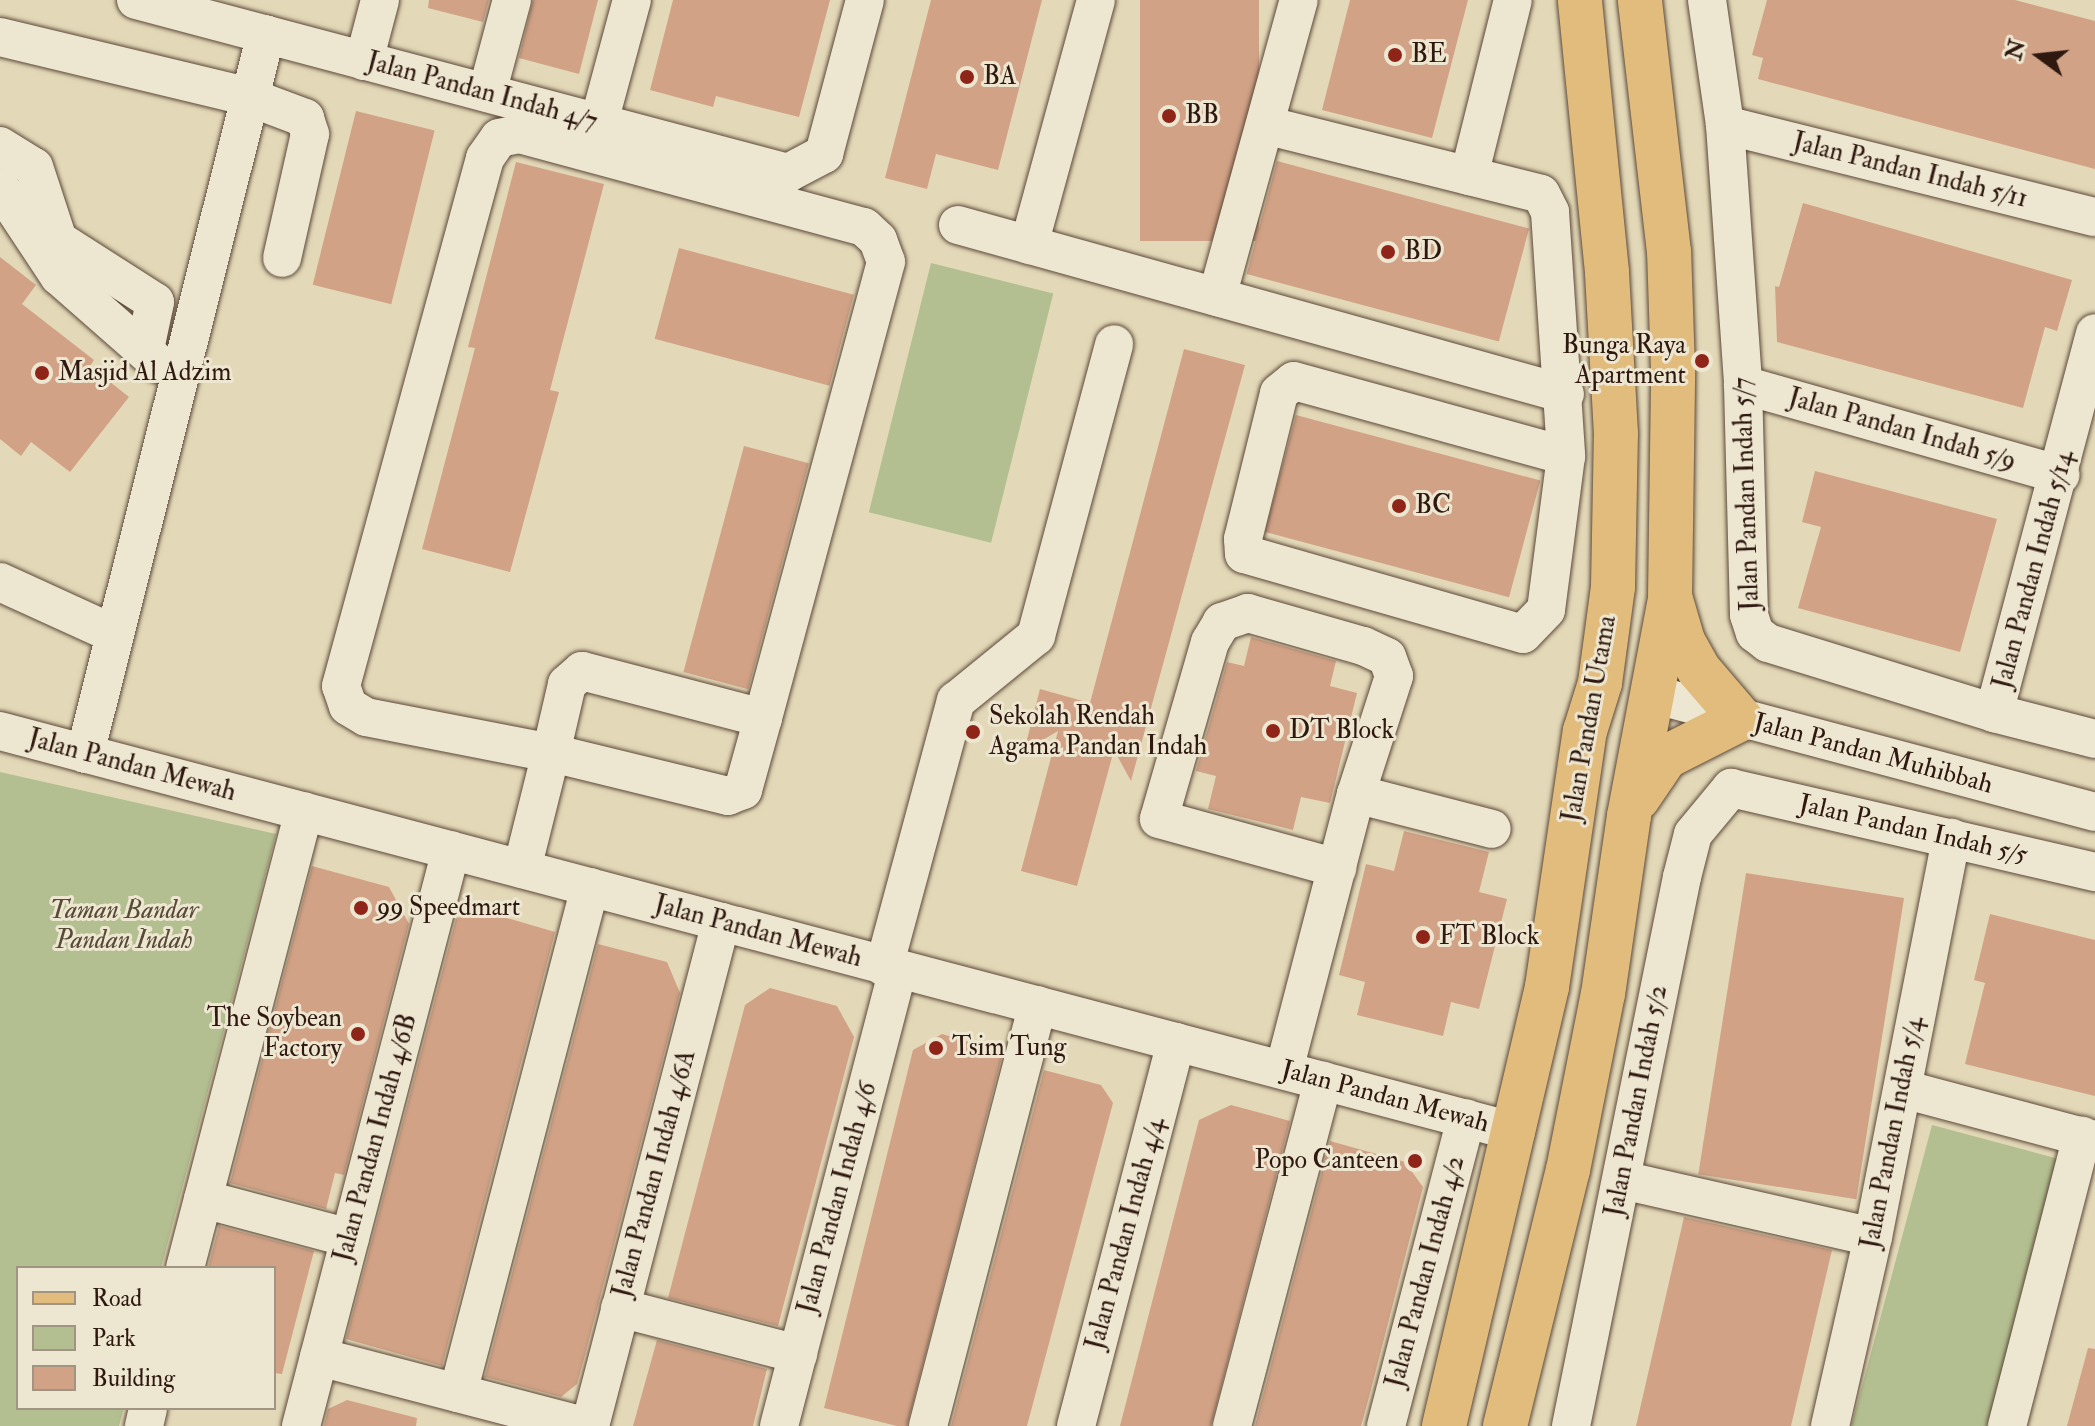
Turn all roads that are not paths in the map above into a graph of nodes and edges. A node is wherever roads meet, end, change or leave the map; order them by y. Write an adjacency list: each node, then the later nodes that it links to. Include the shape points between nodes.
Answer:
1 (136, 0): 12 (street, Jalan Pandan Indah 4/7)
2 (380, 0): 14 (street)
3 (512, 0): 15 (street)
4 (632, 0): 17 (street)
5 (865, 0): 17 (street, Jalan Pandan Indah 4/7, via 824,154 788,173)
6 (1096, 0): 25 (street)
7 (1299, 0): 18 (street)
8 (1513, 0): 21 (street)
9 (1580, 0): 37 (main road, Jalan Pandan Utama, via 1607,272 1616,434)
10 (1640, 0): 38 (main road, via 1669,252 1674,384)
11 (1707, 0): 19 (street, Jalan Pandan Indah 5/7)
12 (257, 21): 14 (street, Jalan Pandan Indah 4/7); 16 (street)
13 (0, 37): 16 (street)
14 (364, 61): 15 (street, Jalan Pandan Indah 4/7)
15 (487, 93): 17 (street, Jalan Pandan Indah 4/7)
16 (249, 97): 26 (street, via 305,118 310,134); 31 (street)
17 (599, 122)
18 (1265, 125): 21 (street); 27 (street)
19 (1725, 125): 23 (street, Jalan Pandan Indah 5/11); 32 (street, Jalan Pandan Indah 5/7)
20 (0, 146): 30 (street, via 34,167 58,240 155,302)
21 (1469, 176): 33 (street, via 1541,194 1550,212)
22 (0, 187): 30 (street, via 59,276)
23 (2095, 217)
24 (958, 225): 25 (street)
25 (1029, 245): 27 (street)
26 (282, 258)
27 (1217, 297): 33 (street)
28 (2095, 333): 35 (street, Jalan Pandan Indah 5/14)
29 (1114, 344): 62 (street, Jalan Pandan Indah 4/6, via 1036,636 956,701)
30 (145, 349): 31 (street)
31 (175, 381): 39 (street)
32 (1743, 385): 35 (street, Jalan Pandan Indah 5/9); 41 (street, Jalan Pandan Indah 5/7, via 1749,615 1755,633 1768,643)
33 (1565, 394): 34 (street)
34 (1566, 456): 34 (street, via 1546,610 1523,634 1244,554 1243,539 1279,393 1294,381)
35 (2061, 475): 41 (street, Jalan Pandan Indah 5/14)
36 (0, 582): 39 (street)
37 (1613, 587): 40 (main road, via 1625,642); 45 (main road, Jalan Pandan Utama, via 1600,683)
38 (1670, 598): 40 (main road); 43 (main road, via 1683,641 1699,670)
39 (114, 634): 48 (street)
40 (1652, 694): 43 (street, Jalan Pandan Muhibbah); 45 (main road); 53 (main road)
41 (1994, 713): 46 (street, Jalan Pandan Indah 5/7)
42 (763, 718): 47 (street, via 743,790 728,796); 47 (street, via 582,671 567,684); 47 (street, via 886,262 878,240 864,227 519,134 499,138 485,158 341,686 348,706 366,717)
43 (1741, 719): 52 (street, Jalan Pandan Muhibbah); 53 (main road, via 1666,757)
44 (0, 731): 48 (street, Jalan Pandan Mewah)
45 (1585, 731): 69 (main road, Jalan Pandan Utama, via 1547,987)
46 (2095, 739)
47 (551, 753): 58 (street)
48 (85, 754): 51 (street, Jalan Pandan Mewah)
49 (1731, 788): 55 (street, Jalan Pandan Indah 5/5); 71 (street, Jalan Pandan Indah 5/2, via 1693,834 1689,848)
50 (1356, 794): 54 (street); 57 (street); 57 (street, via 1394,676 1387,657 1248,613 1222,622 1210,642 1159,819)
51 (304, 811): 56 (street, Jalan Pandan Mewah); 72 (street)
52 (2095, 812)
53 (1629, 816): 88 (main road, via 1603,994 1568,1170)
54 (1492, 829)
55 (1951, 838): 59 (street, Jalan Pandan Indah 5/5); 67 (street, Jalan Pandan Indah 5/4)
56 (451, 850): 58 (street, Jalan Pandan Mewah); 74 (street, Jalan Pandan Indah 4/6B)
57 (1337, 868): 65 (street)
58 (522, 869): 60 (street, Jalan Pandan Mewah)
59 (2095, 872)
60 (590, 887): 61 (street, Jalan Pandan Mewah); 79 (street)
61 (721, 922): 62 (street, Jalan Pandan Mewah); 76 (street, Jalan Pandan Indah 4/6A)
62 (891, 968): 63 (street, Jalan Pandan Mewah); 77 (street, Jalan Pandan Indah 4/6)
63 (1038, 1005): 64 (street, Jalan Pandan Mewah); 83 (street)
64 (1176, 1042): 65 (street, Jalan Pandan Mewah); 84 (street, Jalan Pandan Indah 4/4)
65 (1284, 1070): 66 (street, Jalan Pandan Mewah)
66 (1323, 1081): 68 (street, Jalan Pandan Mewah); 85 (street)
67 (1903, 1089): 70 (street); 73 (street, Jalan Pandan Indah 5/4)
68 (1466, 1118): 69 (street, Jalan Pandan Mewah); 86 (street, Jalan Pandan Indah 4/2)
69 (1516, 1132): 87 (main road, Jalan Pandan Utama)
70 (2089, 1138): 91 (street)
71 (1622, 1180): 73 (street); 89 (street, Jalan Pandan Indah 5/2)
72 (203, 1199): 74 (street); 75 (street)
73 (1873, 1237): 90 (street, Jalan Pandan Indah 5/4)
74 (350, 1238): 78 (street, Jalan Pandan Indah 4/6B)
75 (186, 1266)
76 (620, 1308): 77 (street); 81 (street, Jalan Pandan Indah 4/6A)
77 (798, 1354): 82 (street, Jalan Pandan Indah 4/6)
78 (319, 1357): 79 (street); 80 (street, Jalan Pandan Indah 4/6B)
79 (458, 1393): 81 (street)
80 (301, 1426)
81 (587, 1426)
82 (779, 1426)
83 (928, 1426)
84 (1076, 1426)
85 (1232, 1426)
86 (1386, 1426)
87 (1444, 1426)
88 (1505, 1426)
89 (1571, 1426)
90 (1830, 1426)
91 (2007, 1426)

